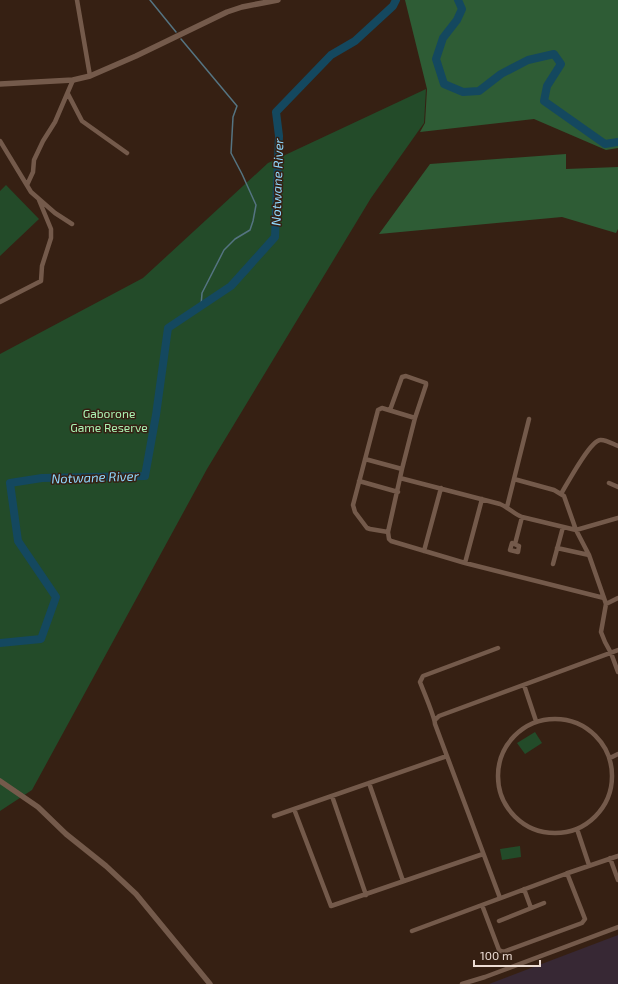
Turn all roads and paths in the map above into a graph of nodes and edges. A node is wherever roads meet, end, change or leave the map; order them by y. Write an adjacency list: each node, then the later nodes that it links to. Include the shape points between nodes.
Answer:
1 (77, 0): 4 (street)
2 (278, 0): 3 (street)
3 (263, 1): 4 (street, via 227,12)
4 (90, 76): 5 (street)
5 (73, 80): 6 (street); 7 (street)
6 (0, 84)
7 (68, 94): 10 (street, via 82,121); 12 (street, via 34,160 33,172)
8 (0, 141): 9 (street)
9 (4, 148): 11 (street); 12 (street)
10 (127, 153)
11 (0, 154)
12 (27, 185): 13 (street)
13 (39, 200): 14 (street); 15 (street, via 52,229 42,266 41,281)
14 (72, 224)
15 (0, 302)
16 (390, 410): 17 (street); 17 (street, via 401,378 406,376 426,384); 20 (street, via 378,410)
17 (415, 418): 21 (street)
18 (529, 419): 23 (street)
19 (618, 446): 29 (street, via 602,440 596,441 582,458)
20 (365, 459): 21 (street); 24 (street)
21 (402, 468): 22 (street)
22 (400, 478): 27 (street); 28 (street)
23 (514, 479): 29 (street); 31 (street)
24 (359, 481): 28 (street); 36 (street, via 353,505 354,512 370,529)
25 (609, 483): 26 (street)
26 (618, 487)
27 (441, 488): 30 (street); 39 (street)
28 (398, 492): 36 (street)
29 (561, 494): 35 (street)
30 (482, 499): 31 (street); 41 (street)
31 (507, 507): 32 (street)
32 (522, 517): 34 (street); 37 (street)
33 (618, 518): 35 (street)
34 (563, 527): 35 (street); 38 (street)
35 (576, 530): 40 (street)
36 (388, 532): 39 (street, via 388,539 391,541)
37 (515, 544)
38 (557, 548): 40 (street); 42 (street)
39 (424, 551): 41 (street)
40 (589, 555): 43 (street)
41 (465, 563): 43 (street)
42 (553, 564)
43 (604, 598): 45 (street)
44 (618, 598): 45 (street)
45 (606, 604): 48 (street, via 601,632)
46 (498, 648): 51 (street, via 422,676 420,682)
47 (618, 650): 48 (street)
48 (611, 653): 49 (street); 50 (street)
49 (618, 672)
50 (524, 685): 51 (street, via 439,716); 52 (street)
51 (435, 720): 54 (street)
52 (536, 721): 55 (street, via 559,718 580,724 598,738); 61 (street, via 514,735 503,751 498,770 501,796 516,817 532,828 551,833)
53 (618, 754): 55 (street)
54 (447, 756): 57 (street); 62 (street)
55 (610, 758): 61 (street, via 612,782 605,805 588,823)
56 (0, 781): 78 (street, via 30,800 66,834 122,880)
57 (370, 783): 58 (street); 68 (street)
58 (332, 796): 59 (street); 70 (street)
59 (294, 809): 60 (street); 70 (street, via 331,906)
60 (274, 816)
61 (577, 829): 65 (street)
62 (483, 854): 68 (street); 71 (street)
63 (618, 856): 64 (street)
64 (610, 858): 65 (street); 67 (street)
65 (589, 865): 66 (street)
66 (567, 873): 69 (street); 73 (street, via 585,920 582,924 501,952)
67 (618, 880)
68 (403, 881): 70 (street)
69 (524, 889): 71 (street); 74 (street)
70 (366, 895)
71 (500, 898): 73 (street)
72 (544, 903): 74 (street)
73 (482, 905): 77 (street)
74 (531, 908): 75 (street)
75 (500, 921)
76 (618, 927): 79 (street, via 485,978)
77 (412, 931)
78 (210, 984)
79 (462, 984)

